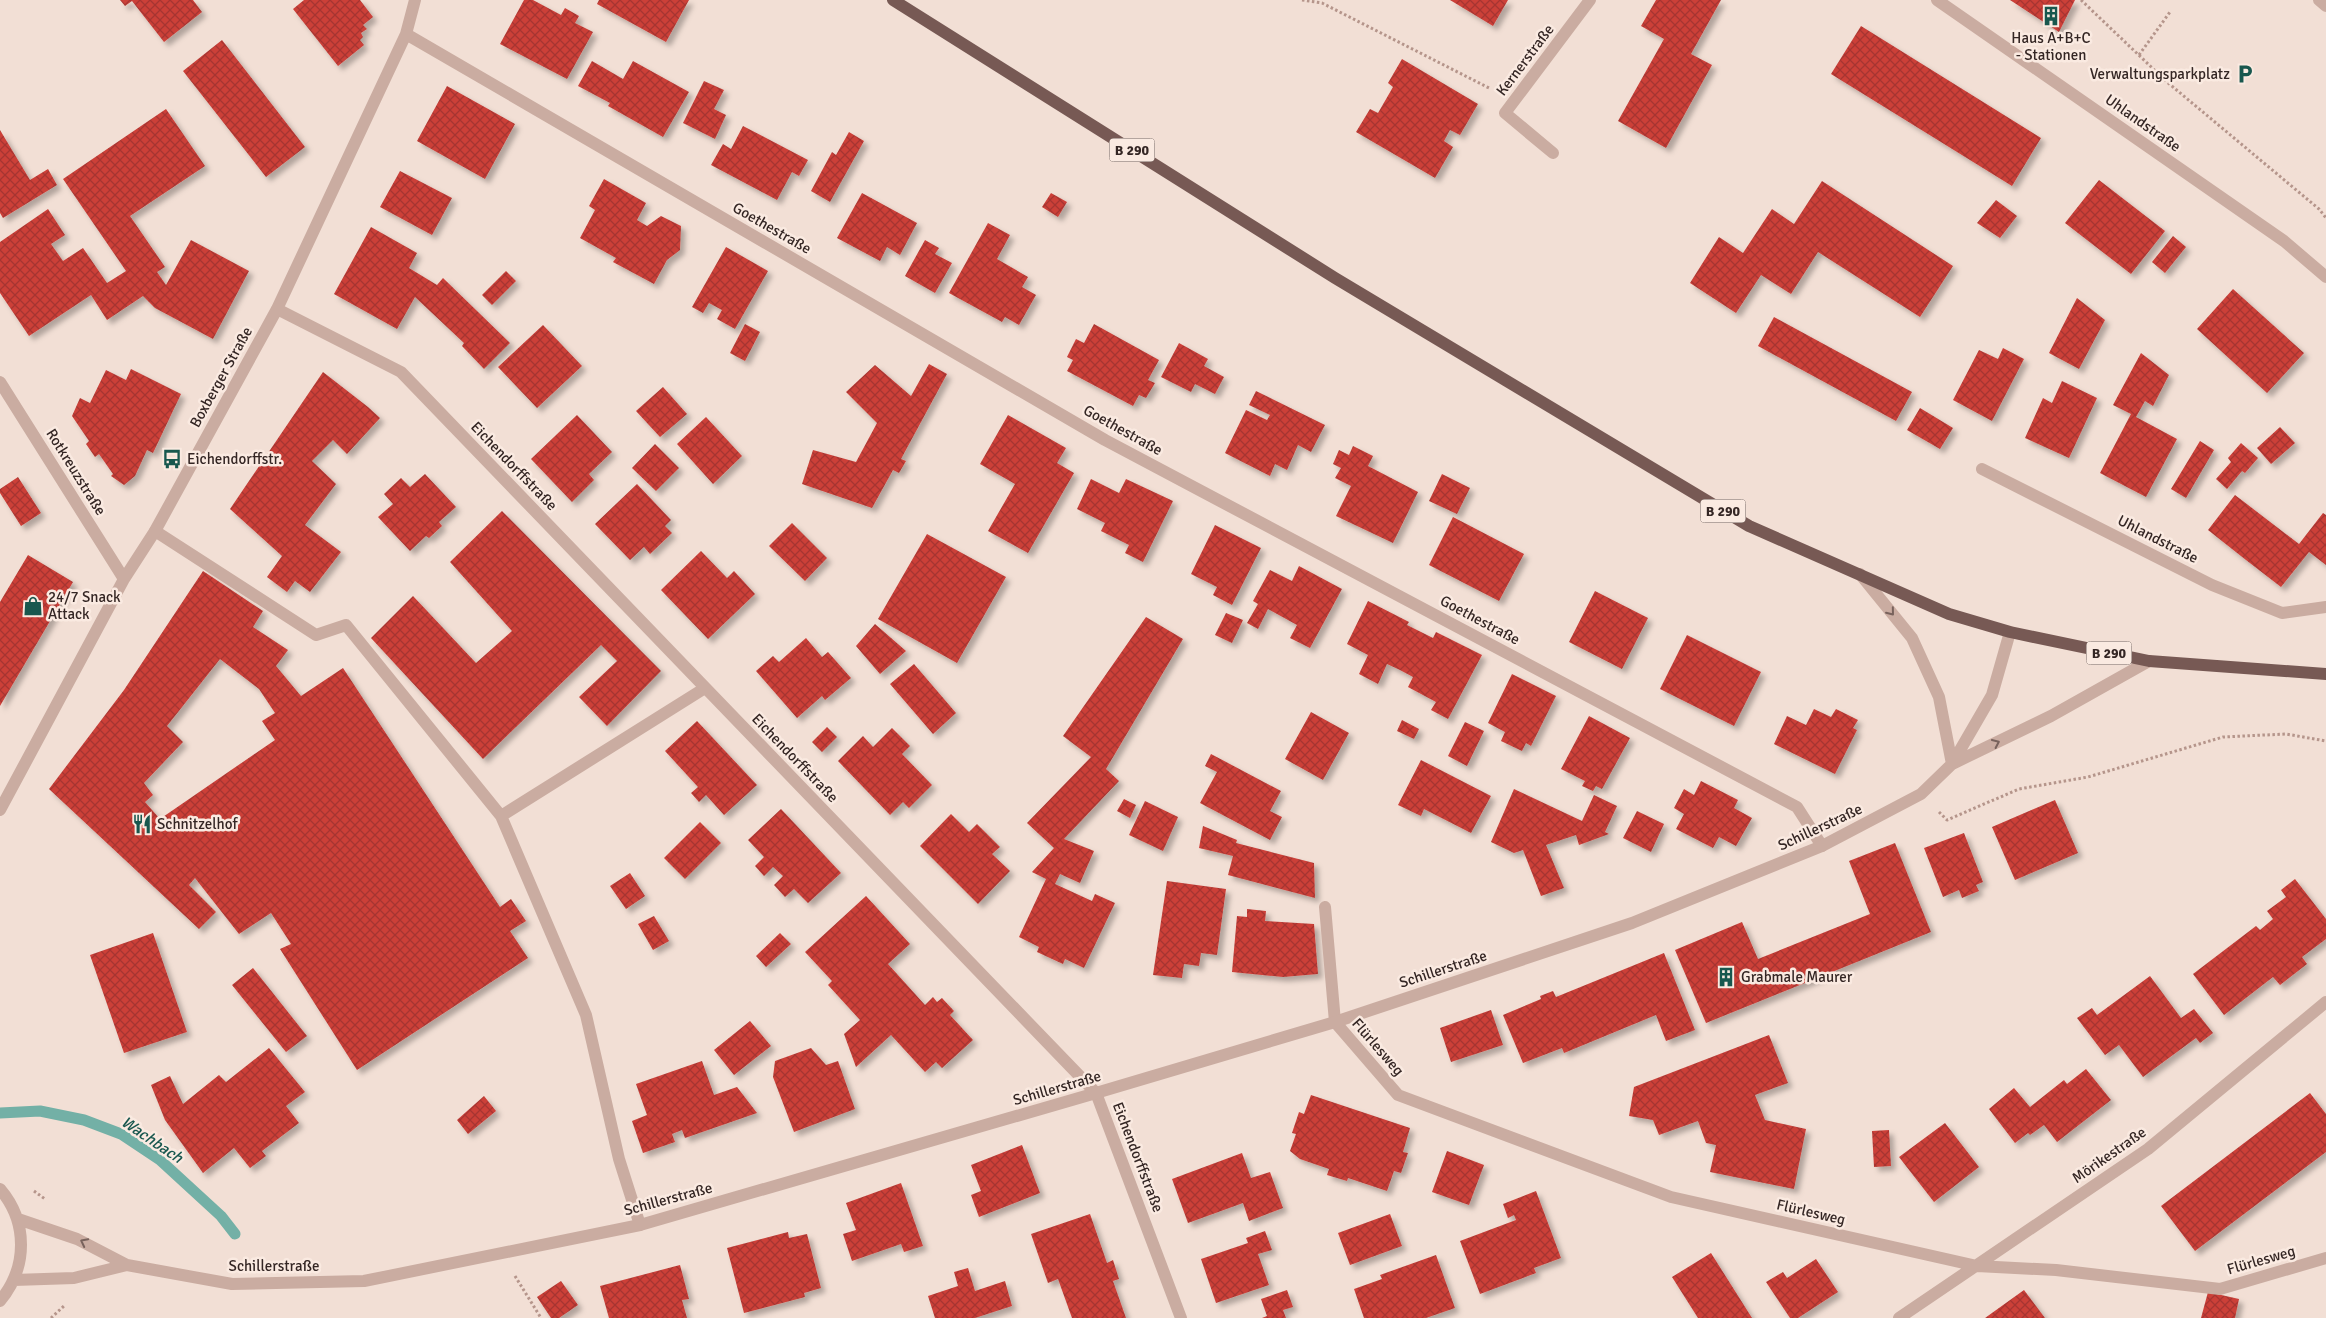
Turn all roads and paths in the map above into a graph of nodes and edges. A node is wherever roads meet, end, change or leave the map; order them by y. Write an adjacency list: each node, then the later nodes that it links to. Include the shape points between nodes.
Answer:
1 (415, 0): 10 (street, Boxberger Straße)
2 (893, 0): 20 (main road, B 290, via 1336,278 1593,434 1749,526)
3 (1302, 0): 12 (path, via 1322,3)
4 (1590, 0): 12 (street, Kernerstraße)
5 (1938, 0): 15 (street, Uhlandstraße, via 2284,241)
6 (2081, 0): 11 (path)
7 (2319, 0): 8 (street)
8 (2326, 6)
9 (2170, 12): 11 (path)
10 (406, 34): 16 (street, Boxberger Straße); 32 (street, Goethestraße, via 1105,440 1798,806)
11 (2139, 55): 14 (path)
12 (1514, 101): 13 (street, Kernerstraße, via 1505,113)
13 (1553, 153)
14 (2326, 218)
15 (2326, 277)
16 (277, 309): 19 (street, Boxberger Straße); 26 (street, Eichendorffstraße, via 400,372)
17 (0, 382): 21 (street, Rotkreuzstraße)
18 (1982, 468): 22 (street, Uhlandstraße, via 2212,585 2282,614)
19 (155, 531): 21 (street, Boxberger Straße); 31 (street, via 316,635 346,625)
20 (1860, 574): 23 (main road, B 290, via 1949,614); 28 (street, one-way to 28, via 1912,638 1939,696)
21 (124, 579): 30 (street, Boxberger Straße)
22 (2326, 607)
23 (2010, 632): 24 (main road, B 290); 28 (street, Schillerstraße, via 1992,695)
24 (2149, 661): 25 (main road, B 290); 28 (street, Schillerstraße, one-way to 24, via 2051,716)
25 (2326, 674)
26 (705, 688): 31 (street); 36 (street, Eichendorffstraße)
27 (2326, 741): 29 (path, via 2286,734 2223,737 2088,777 2019,790 1947,820)
28 (1952, 764): 29 (street, Schillerstraße)
29 (1921, 794): 32 (street, Schillerstraße)
30 (0, 810)
31 (501, 816): 39 (street, via 586,1015 619,1159)
32 (1822, 846): 35 (street, Schillerstraße, via 1632,923)
33 (1325, 908): 35 (street)
34 (2326, 1002): 43 (street, Mörikestraße, via 2148,1149)
35 (1334, 1022): 36 (street, Schillerstraße); 43 (street, Flürlesweg, via 1398,1095 1671,1197)
36 (1096, 1093): 39 (street, Schillerstraße); 47 (street, Eichendorffstraße)
37 (0, 1189): 38 (street)
38 (18, 1219): 42 (street, Schillerstraße, one-way to 38, via 77,1238); 44 (street, via 22,1246)
39 (640, 1225): 40 (street, Schillerstraße)
40 (500, 1252): 42 (street, Schillerstraße, via 364,1281 232,1284); 46 (path)
41 (2326, 1258): 43 (street, Flürlesweg, via 2220,1289 2056,1270)
42 (127, 1265): 44 (street, Schillerstraße, via 74,1278)
43 (1977, 1266): 48 (street, Mörikestraße)
44 (14, 1280): 45 (street)
45 (0, 1301)
46 (541, 1318)
47 (1181, 1318)
48 (1899, 1318)

